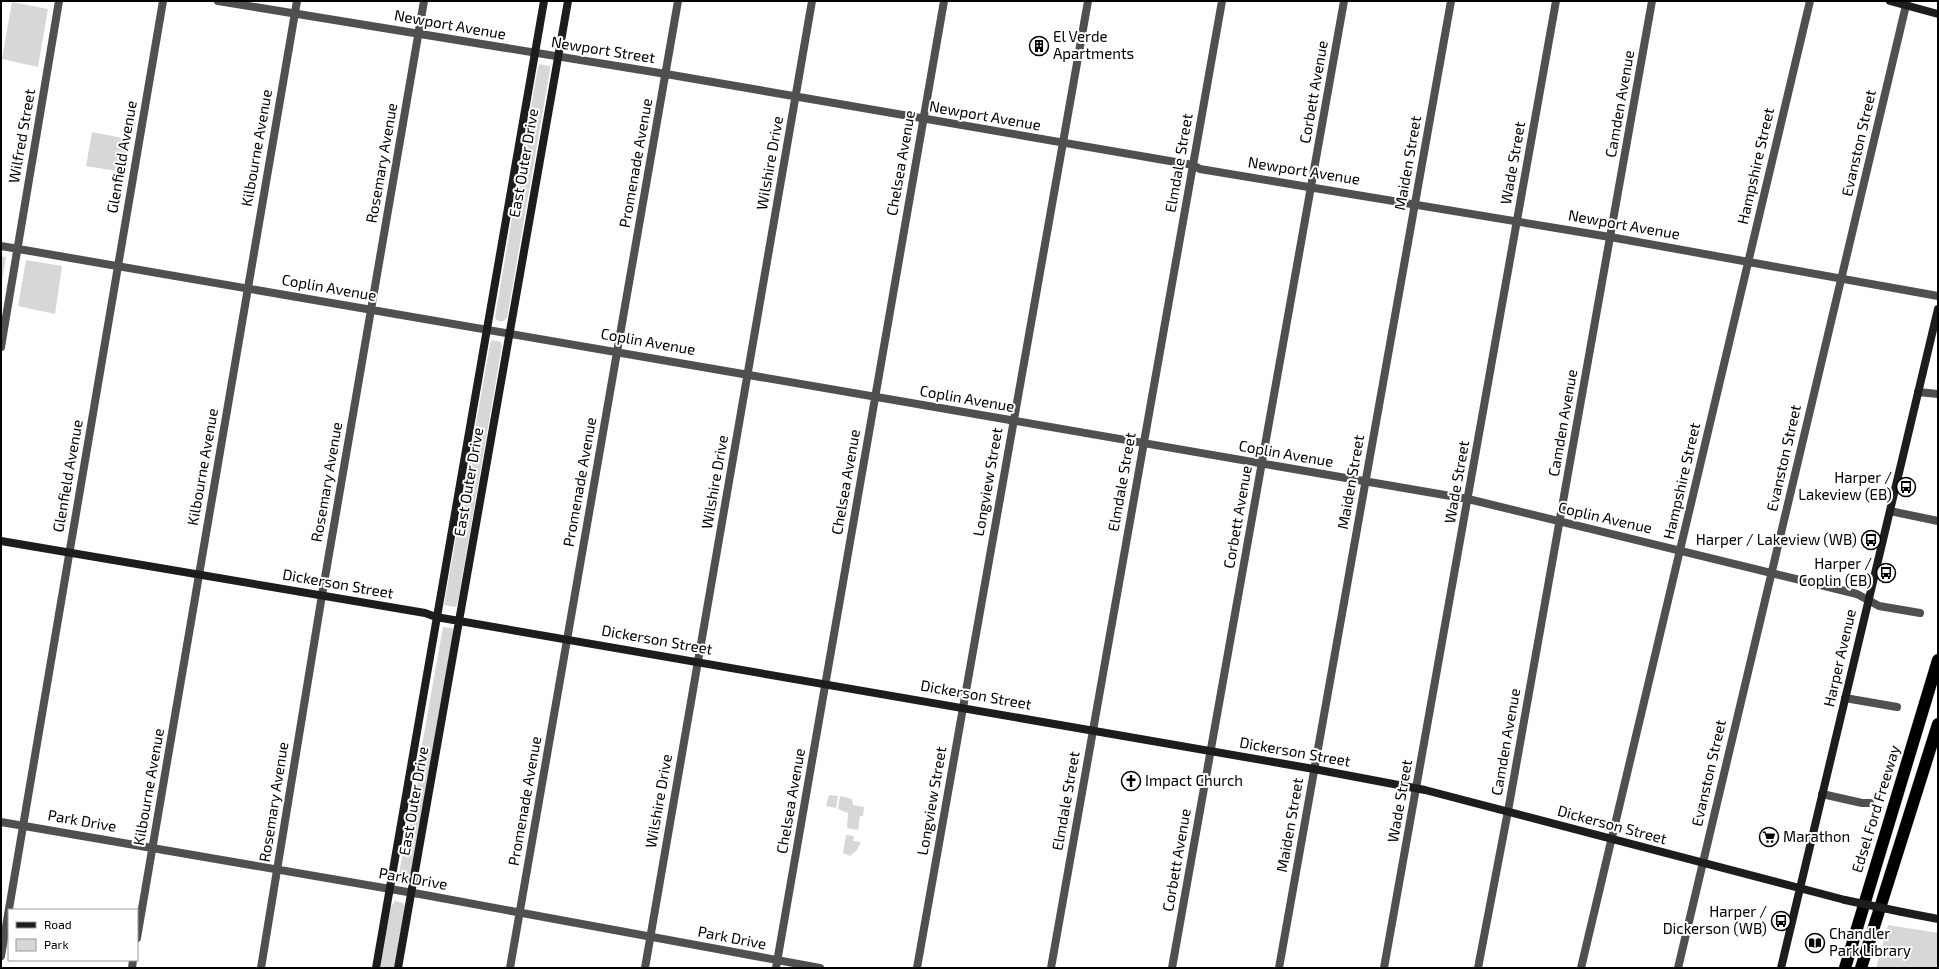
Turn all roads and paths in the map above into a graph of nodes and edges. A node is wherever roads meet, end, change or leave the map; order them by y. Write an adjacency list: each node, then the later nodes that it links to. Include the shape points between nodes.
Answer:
1 (59, 1): 35 (street, Wilfred Street)
2 (163, 1): 37 (street, Glenfield Avenue)
3 (218, 1): 20 (street, Newport Avenue)
4 (296, 1): 20 (street, Kilbourne Avenue)
5 (424, 1): 22 (street, Rosemary Avenue)
6 (544, 1): 23 (street, East Outer Drive)
7 (568, 1): 24 (street, East Outer Drive)
8 (678, 1): 25 (street, Promenade Avenue)
9 (812, 1): 26 (street, Wilshire Drive)
10 (944, 1): 27 (street, Chelsea Avenue)
11 (1088, 1): 28 (street, Longview Street)
12 (1222, 1): 29 (street, Elmdale Street)
13 (1344, 1): 30 (street, Corbett Avenue)
14 (1451, 1): 31 (street, Maiden Street)
15 (1556, 1): 32 (street, Wade Street)
16 (1652, 1): 33 (street, Camden Avenue)
17 (1810, 1): 36 (street, Hampshire Street)
18 (1890, 1): 19 (street)
19 (1907, 3): 21 (street); 38 (street, Evanston Street)
20 (294, 14): 22 (street, Newport Avenue); 39 (street, Kilbourne Avenue)
21 (1938, 14)
22 (419, 34): 23 (street, Newport Avenue); 42 (street, Rosemary Avenue)
23 (536, 53): 24 (street, Newport Street); 43 (street, East Outer Drive)
24 (557, 56): 25 (street, Newport Street); 44 (street, East Outer Drive)
25 (666, 74): 26 (street, Newport Avenue); 46 (street, Promenade Avenue)
26 (796, 97): 27 (street, Newport Avenue); 47 (street, Wilshire Drive)
27 (923, 119): 28 (street, Newport Avenue); 50 (street, Chelsea Avenue)
28 (1063, 143): 29 (street, Newport Avenue); 51 (street, Longview Street)
29 (1193, 165): 30 (street, Newport Avenue, via 1200,169); 52 (street, Elmdale Street)
30 (1311, 186): 31 (street, Newport Avenue); 53 (street, Corbett Avenue)
31 (1415, 204): 32 (street, Newport Avenue); 54 (street, Maiden Street)
32 (1517, 221): 33 (street, Newport Avenue); 55 (street, Wade Street)
33 (1610, 237): 36 (street, Newport Avenue); 58 (street, Camden Avenue)
34 (1, 246): 35 (street, Coplin Avenue)
35 (18, 249): 37 (street, Coplin Avenue); 45 (street, Wilfred Street)
36 (1748, 261): 38 (street, Newport Avenue); 60 (street, Hampshire Street)
37 (118, 266): 39 (street, Coplin Avenue); 61 (street, Glenfield Avenue)
38 (1842, 278): 40 (street, Newport Avenue); 62 (street, Evanston Street)
39 (247, 288): 42 (street, Coplin Avenue); 63 (street, Kilbourne Avenue)
40 (1938, 296)
41 (1938, 309): 48 (street, Harper Avenue)
42 (371, 310): 43 (street, Coplin Avenue); 64 (street, Rosemary Avenue)
43 (488, 330): 44 (street, Coplin Avenue); 67 (street, East Outer Drive)
44 (509, 333): 46 (street, Coplin Avenue); 68 (street, East Outer Drive)
45 (1, 347)
46 (617, 351): 47 (street, Coplin Avenue); 69 (street, Promenade Avenue)
47 (747, 374): 50 (street, Coplin Avenue); 71 (street, Wilshire Drive)
48 (1918, 392): 49 (street); 56 (street, Harper Avenue)
49 (1938, 394)
50 (875, 397): 51 (street, Coplin Avenue); 72 (street, Chelsea Avenue)
51 (1013, 421): 52 (street, Coplin Avenue); 74 (street, Longview Street)
52 (1143, 444): 53 (street, Coplin Avenue); 77 (street, Elmdale Street)
53 (1262, 464): 54 (street, Coplin Avenue); 78 (street, Corbett Avenue)
54 (1366, 482): 55 (street, Coplin Avenue); 79 (street, Maiden Street)
55 (1468, 499): 58 (street, Coplin Avenue); 80 (street, Wade Street)
56 (1890, 511): 57 (street); 65 (street, Harper Avenue)
57 (1938, 521)
58 (1560, 522): 60 (street, Coplin Avenue); 83 (street, Camden Avenue)
59 (1, 541): 61 (street, Dickerson Street)
60 (1680, 550): 62 (street, Coplin Avenue); 86 (street, Hampshire Street)
61 (69, 552): 63 (street, Dickerson Street); 85 (street, Glenfield Avenue)
62 (1772, 573): 65 (street, Coplin Avenue, via 1857,594); 88 (street, Evanston Street)
63 (199, 575): 64 (street, Dickerson Street); 87 (street, Kilbourne Avenue)
64 (322, 595): 67 (street, Dickerson Street); 89 (street, Rosemary Avenue)
65 (1868, 600): 66 (street, Coplin Avenue, via 1879,606); 73 (street, Harper Avenue)
66 (1920, 613)
67 (436, 617): 68 (street, Dickerson Street); 90 (street, East Outer Drive)
68 (460, 621): 69 (street, Dickerson Street); 92 (street, East Outer Drive)
69 (568, 639): 71 (street, Dickerson Street); 94 (street, Promenade Avenue)
70 (1938, 660): 116 (highway, Edsel Ford Freeway)
71 (698, 661): 72 (street, Dickerson Street); 98 (street, Wilshire Drive)
72 (826, 684): 74 (street, Dickerson Street); 100 (street, Chelsea Avenue)
73 (1845, 698): 75 (street); 81 (street, Harper Avenue)
74 (963, 707): 77 (street, Dickerson Street); 107 (street, Longview Street)
75 (1897, 707)
76 (1938, 724): 117 (highway)
77 (1093, 730): 78 (street, Dickerson Street); 108 (street, Elmdale Street)
78 (1210, 750): 79 (street, Dickerson Street); 109 (street, Corbett Avenue)
79 (1314, 769): 80 (street, Dickerson Street); 110 (street, Maiden Street)
80 (1416, 789): 83 (street, Dickerson Street); 111 (street, Wade Street)
81 (1822, 794): 82 (street); 91 (street, Harper Avenue)
82 (1870, 803)
83 (1508, 811): 86 (street, Dickerson Street); 112 (street, Camden Avenue)
84 (1, 822): 85 (street, Park Drive)
85 (24, 825): 87 (street, Park Drive); 93 (street, Glenfield Avenue)
86 (1611, 839): 88 (street, Dickerson Street); 113 (street, Hampshire Street)
87 (152, 848): 89 (street, Park Drive); 97 (street, Kilbourne Avenue)
88 (1702, 863): 91 (street, Dickerson Street); 114 (street, Evanston Street)
89 (278, 869): 90 (street, Park Drive); 101 (street, Rosemary Avenue)
90 (390, 889): 92 (street, Park Drive); 102 (street, East Outer Drive)
91 (1800, 889): 96 (street, Dickerson Street, bridge); 115 (street, Harper Avenue)
92 (412, 893): 94 (street, Park Drive); 103 (street, East Outer Drive)
93 (9, 909)
94 (520, 913): 98 (street, Park Drive); 104 (street, Promenade Avenue)
95 (8, 916): 99 (street, Glenfield Avenue)
96 (1938, 919)
97 (138, 932)
98 (650, 937): 100 (street, Park Drive); 105 (street, Wilshire Drive)
99 (1, 956)
100 (777, 964): 106 (street, Park Drive)
101 (261, 968)
102 (376, 968)
103 (398, 968)
104 (510, 968)
105 (645, 968)
106 (820, 968)
107 (917, 968)
108 (1051, 968)
109 (1172, 968)
110 (1279, 968)
111 (1384, 968)
112 (1478, 968)
113 (1581, 968)
114 (1678, 968)
115 (1781, 968)
116 (1845, 968)
117 (1860, 968)

